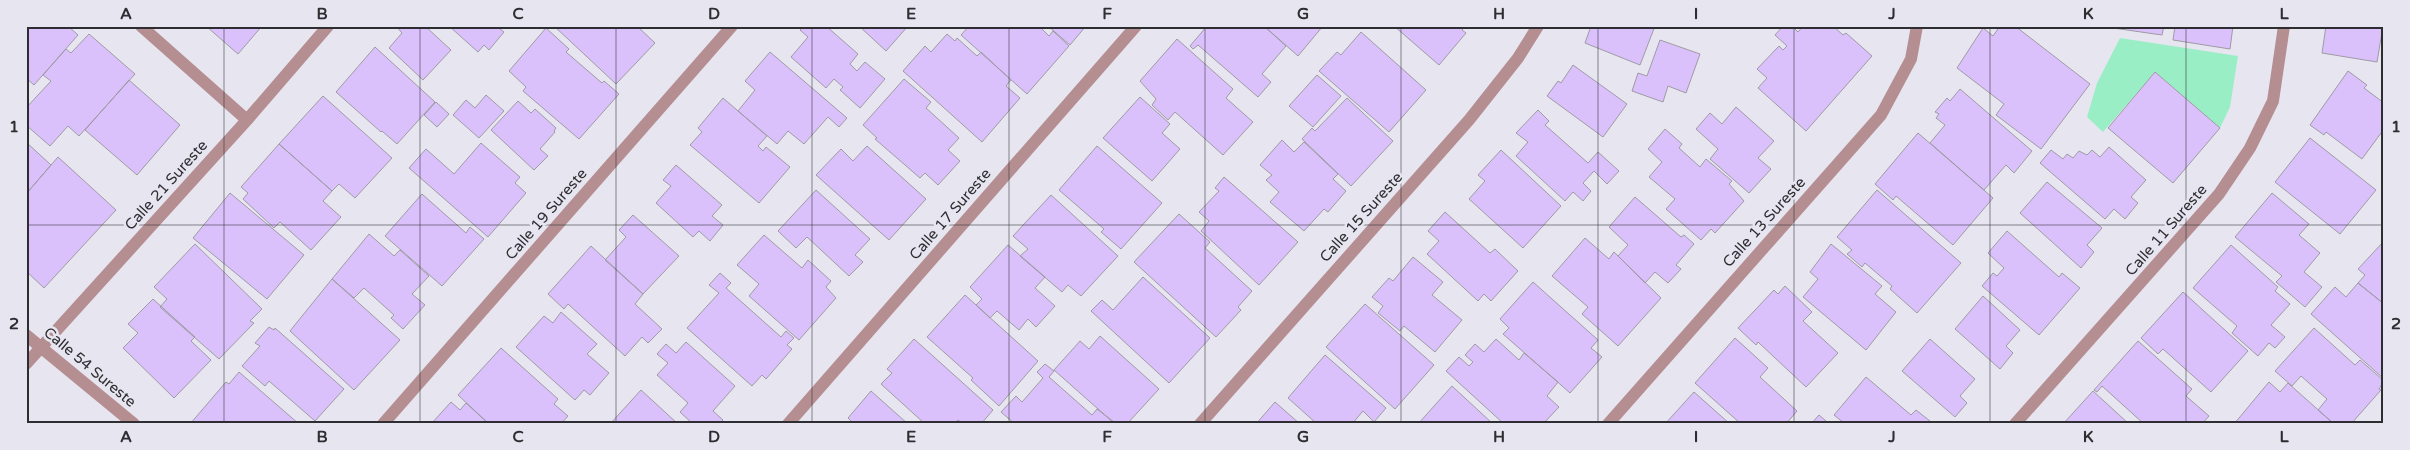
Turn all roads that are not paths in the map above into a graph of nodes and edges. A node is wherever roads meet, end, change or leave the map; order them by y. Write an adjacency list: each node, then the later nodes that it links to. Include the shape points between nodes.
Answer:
1 (141, 26): 8 (street)
2 (328, 26): 8 (street, Calle 21 Sureste)
3 (732, 26): 13 (street, Calle 19 Sureste)
4 (1136, 26): 14 (street, Calle 17 Sureste)
5 (1538, 26): 15 (street, Calle 15 Sureste, via 1518,58 1469,120)
6 (1917, 26): 16 (street, Calle 13 Sureste, via 1911,59 1881,115)
7 (2284, 26): 17 (street, Calle 11 Sureste, via 2273,101 2250,148 2219,194)
8 (247, 120): 10 (street, Calle 21 Sureste)
9 (26, 335): 10 (street, Calle 54 Sureste)
10 (40, 347): 11 (street, Calle 21 Sureste); 12 (street, Calle 54 Sureste)
11 (26, 364)
12 (134, 424)
13 (383, 424)
14 (788, 424)
15 (1200, 424)
16 (1608, 424)
17 (2015, 424)

